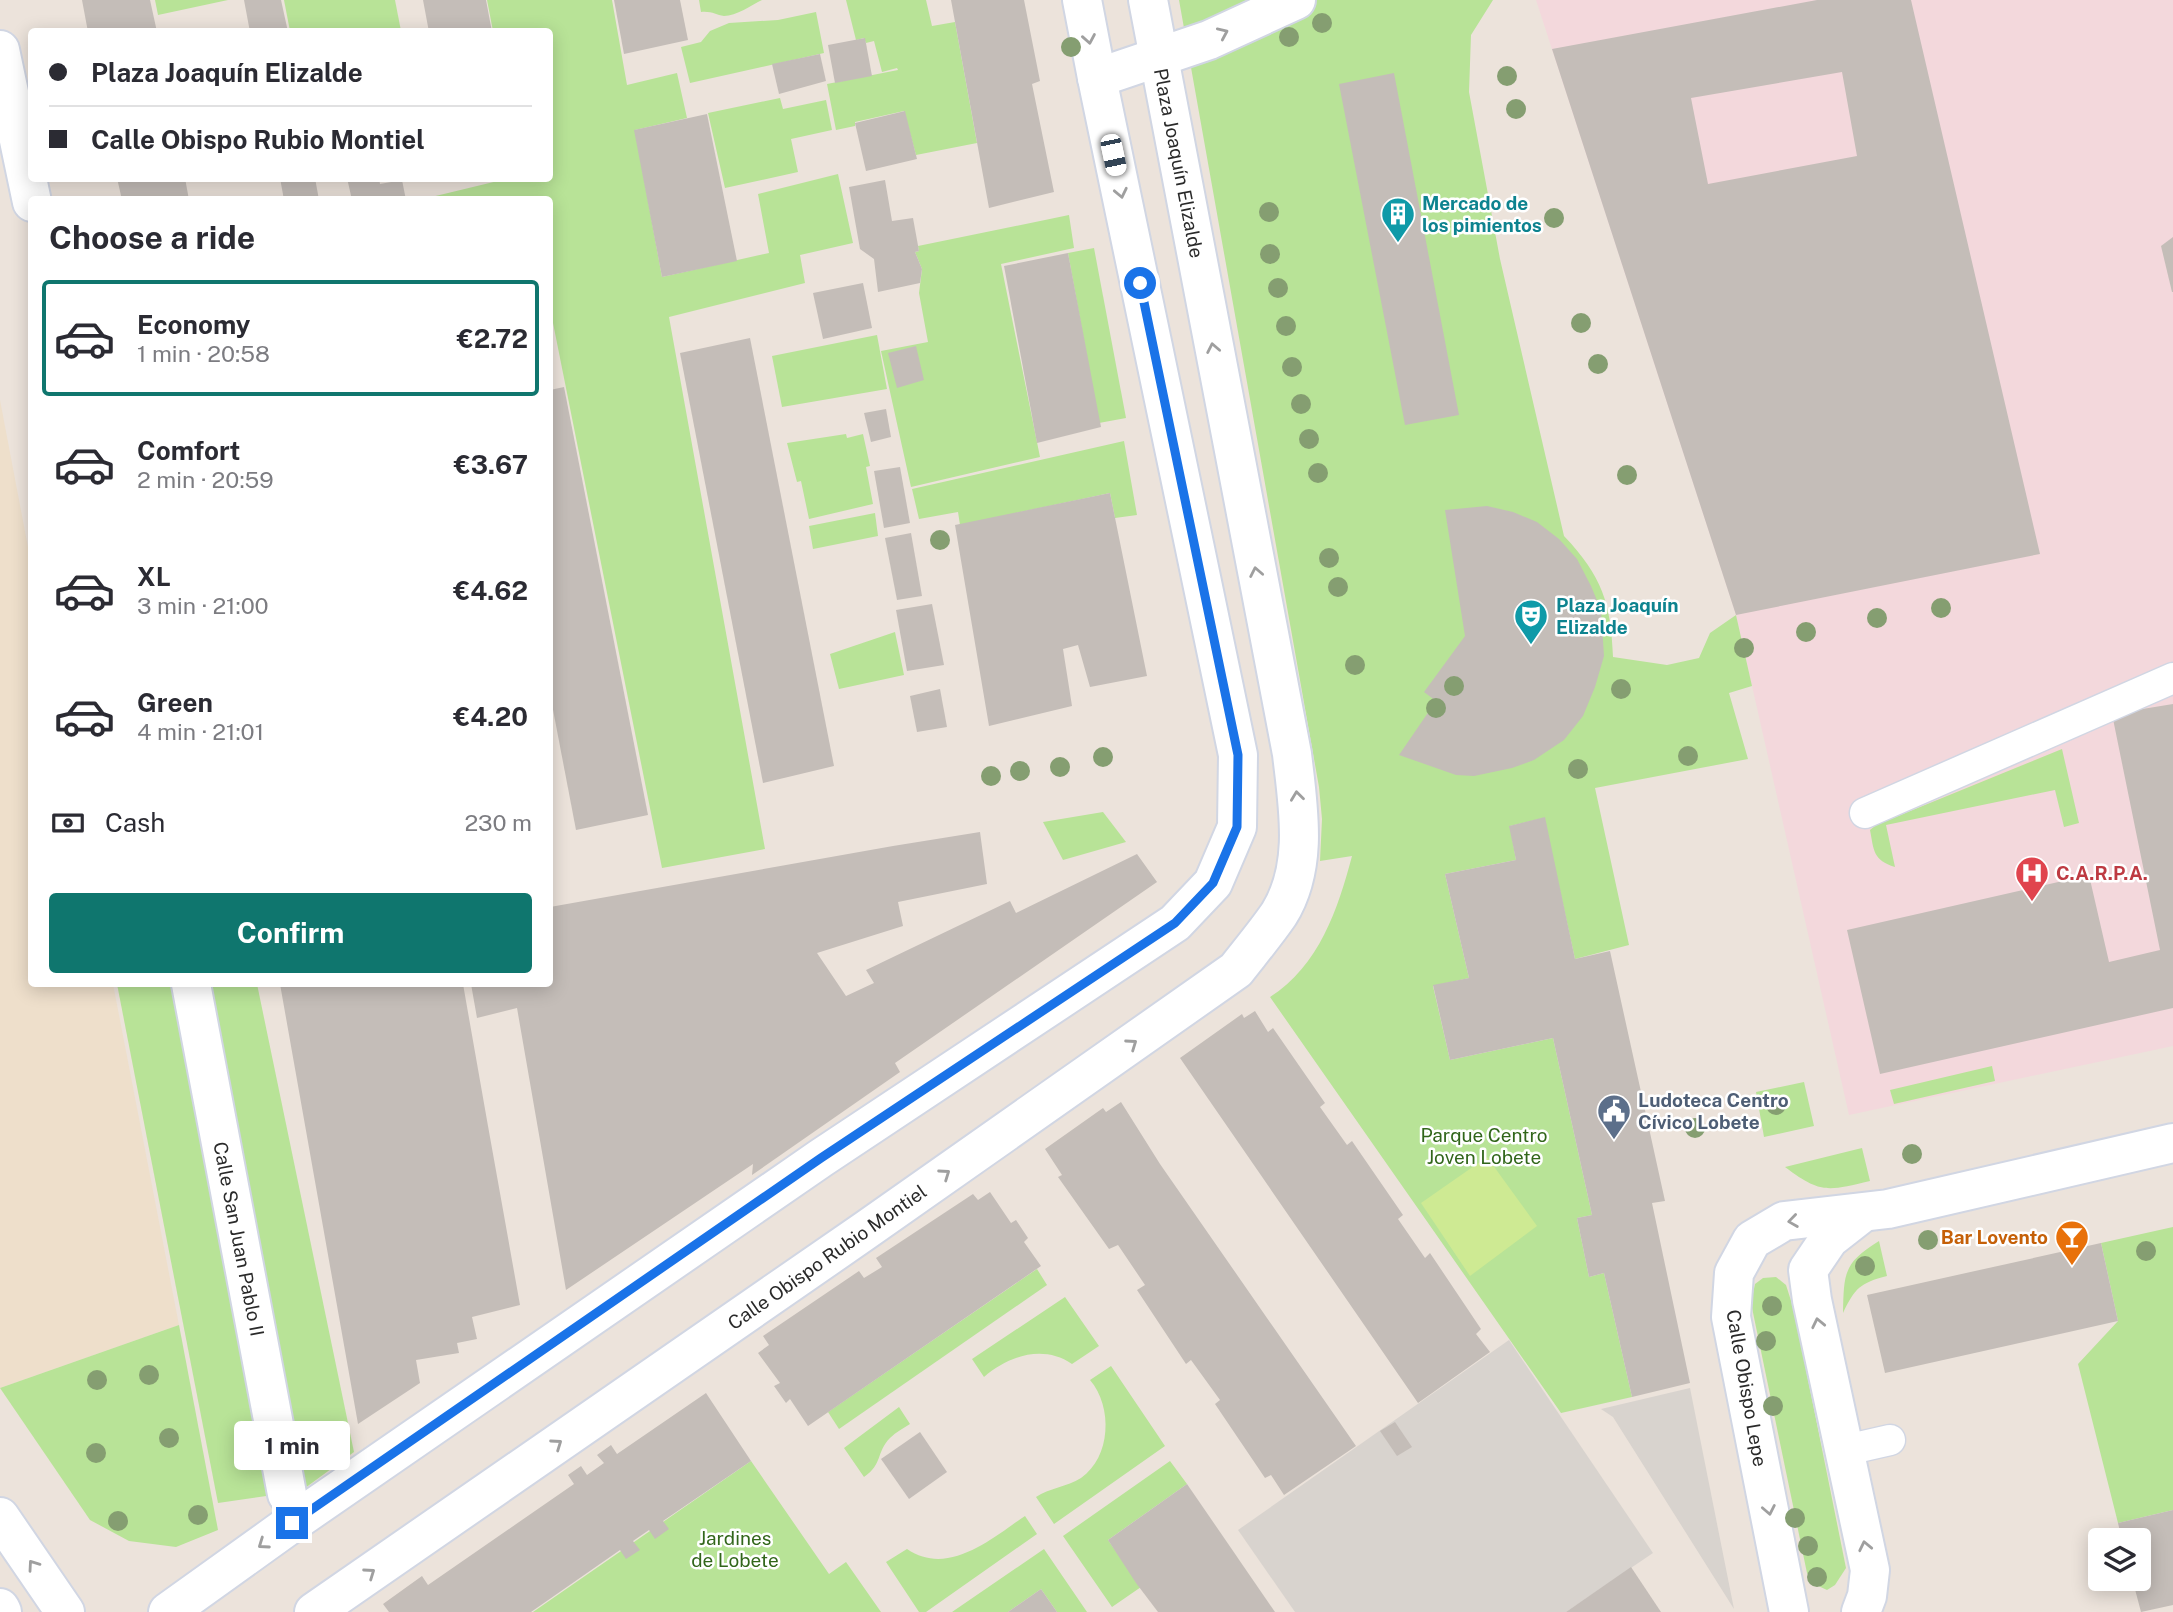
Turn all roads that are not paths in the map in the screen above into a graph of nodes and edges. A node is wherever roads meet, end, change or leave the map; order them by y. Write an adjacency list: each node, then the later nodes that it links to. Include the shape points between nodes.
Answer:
1 (1082, 0): 6 (street, one-way to 6)
2 (1148, 0): 5 (street, Plaza Joaquín Elizalde)
3 (1296, 0): 5 (street, one-way to 3)
4 (0, 50): 7 (street)
5 (1159, 58): 6 (street); 10 (street, Plaza Joaquín Elizalde, one-way to 5, via 1299,811 1292,754)
6 (1097, 78): 19 (street, one-way to 19, via 1238,755 1237,827 1213,883 1175,923 809,1166)
7 (31, 196)
8 (2173, 678): 9 (lane)
9 (1865, 813)
10 (1298, 864): 20 (street, Calle Obispo Rubio Montiel, one-way to 10, via 1236,970 1280,912)
11 (192, 987): 16 (street, Calle San Juan Pablo II)
12 (2173, 1143): 13 (street, Calle Obispo Lepe)
13 (1861, 1214): 15 (street, Calle Obispo Lepe, one-way to 13, via 1808,1270 1829,1240); 21 (street, Calle Obispo Lepe, one-way to 21, via 1784,1221 1752,1240 1734,1273 1731,1317)
14 (1889, 1440): 15 (lane)
15 (1846, 1450): 22 (street, Calle Obispo Lepe, one-way to 15, via 1870,1570)
16 (287, 1494)
17 (0, 1517): 18 (street, one-way to 17)
18 (65, 1612)
19 (168, 1612)
20 (314, 1612)
21 (1788, 1612)
22 (1861, 1612)

